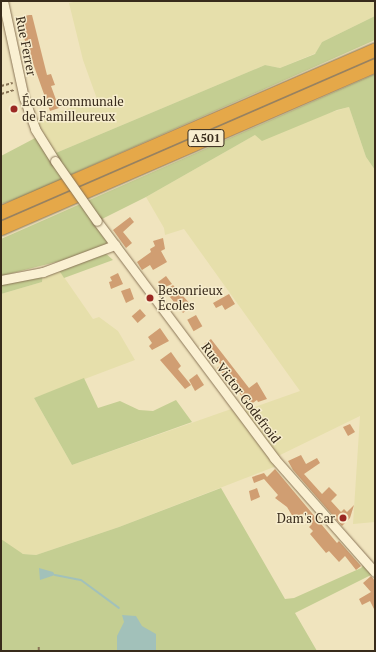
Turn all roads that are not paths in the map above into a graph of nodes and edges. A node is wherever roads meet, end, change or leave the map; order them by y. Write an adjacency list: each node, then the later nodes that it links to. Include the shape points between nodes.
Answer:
1 (3, 1): 5 (street, Rue Ferrer, bridge, via 18,78 35,129)
2 (375, 49): 4 (highway, A501)
3 (375, 65): 6 (highway, A501)
4 (1, 212)
5 (97, 221): 7 (street, Rue Victor Godefroid)
6 (1, 228)
7 (115, 245): 8 (street, via 43,272); 9 (street, Rue Victor Godefroid, via 274,458)
8 (1, 280)
9 (375, 572)

